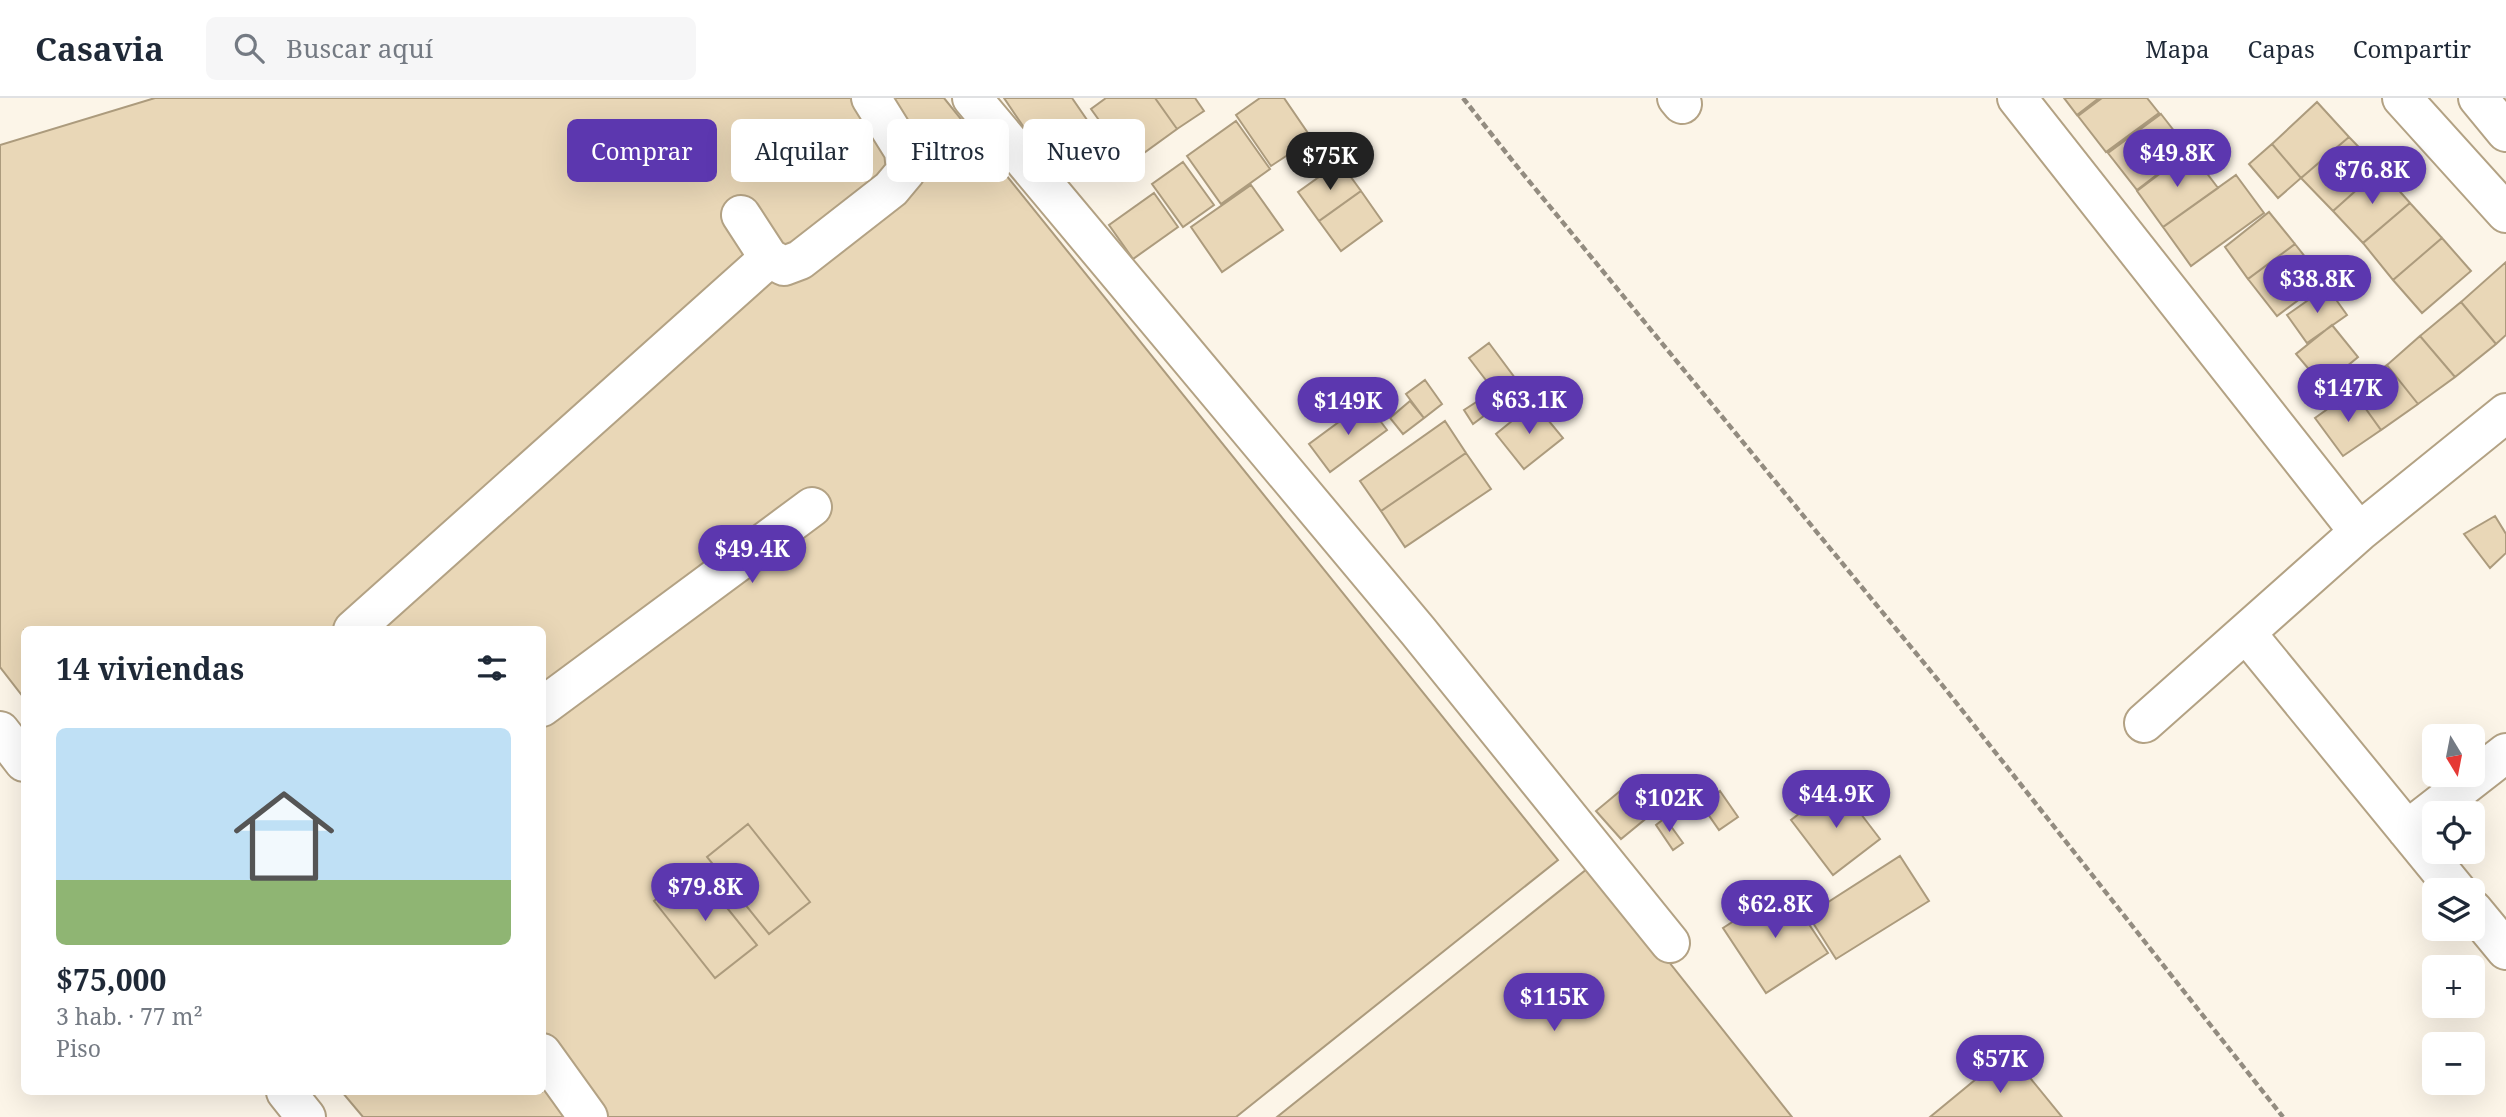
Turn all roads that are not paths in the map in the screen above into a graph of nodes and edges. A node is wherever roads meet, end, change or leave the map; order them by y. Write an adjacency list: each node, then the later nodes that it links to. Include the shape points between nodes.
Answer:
1 (871, 98): 9 (street, via 904,151 906,171 891,189 800,260 784,266)
2 (972, 98): 23 (street, via 1418,631)
3 (2017, 98): 12 (street)
4 (2402, 98): 7 (street)
5 (2478, 98): 6 (street)
6 (2506, 132)
7 (2506, 213)
8 (741, 215): 9 (street)
9 (769, 258): 13 (street)
10 (2506, 413): 12 (street)
11 (812, 507): 15 (street)
12 (2358, 532): 14 (street)
13 (357, 626)
14 (2246, 633): 16 (street); 20 (street)
15 (546, 704)
16 (2144, 723)
17 (0, 731): 19 (street)
18 (2506, 753): 20 (street)
19 (21, 758)
20 (2407, 830): 21 (street)
21 (2446, 878)
22 (2485, 924): 24 (street)
23 (1670, 943)
24 (2506, 950)
25 (546, 1059): 28 (street)
26 (288, 1095): 27 (street)
27 (306, 1117)
28 (589, 1117)

